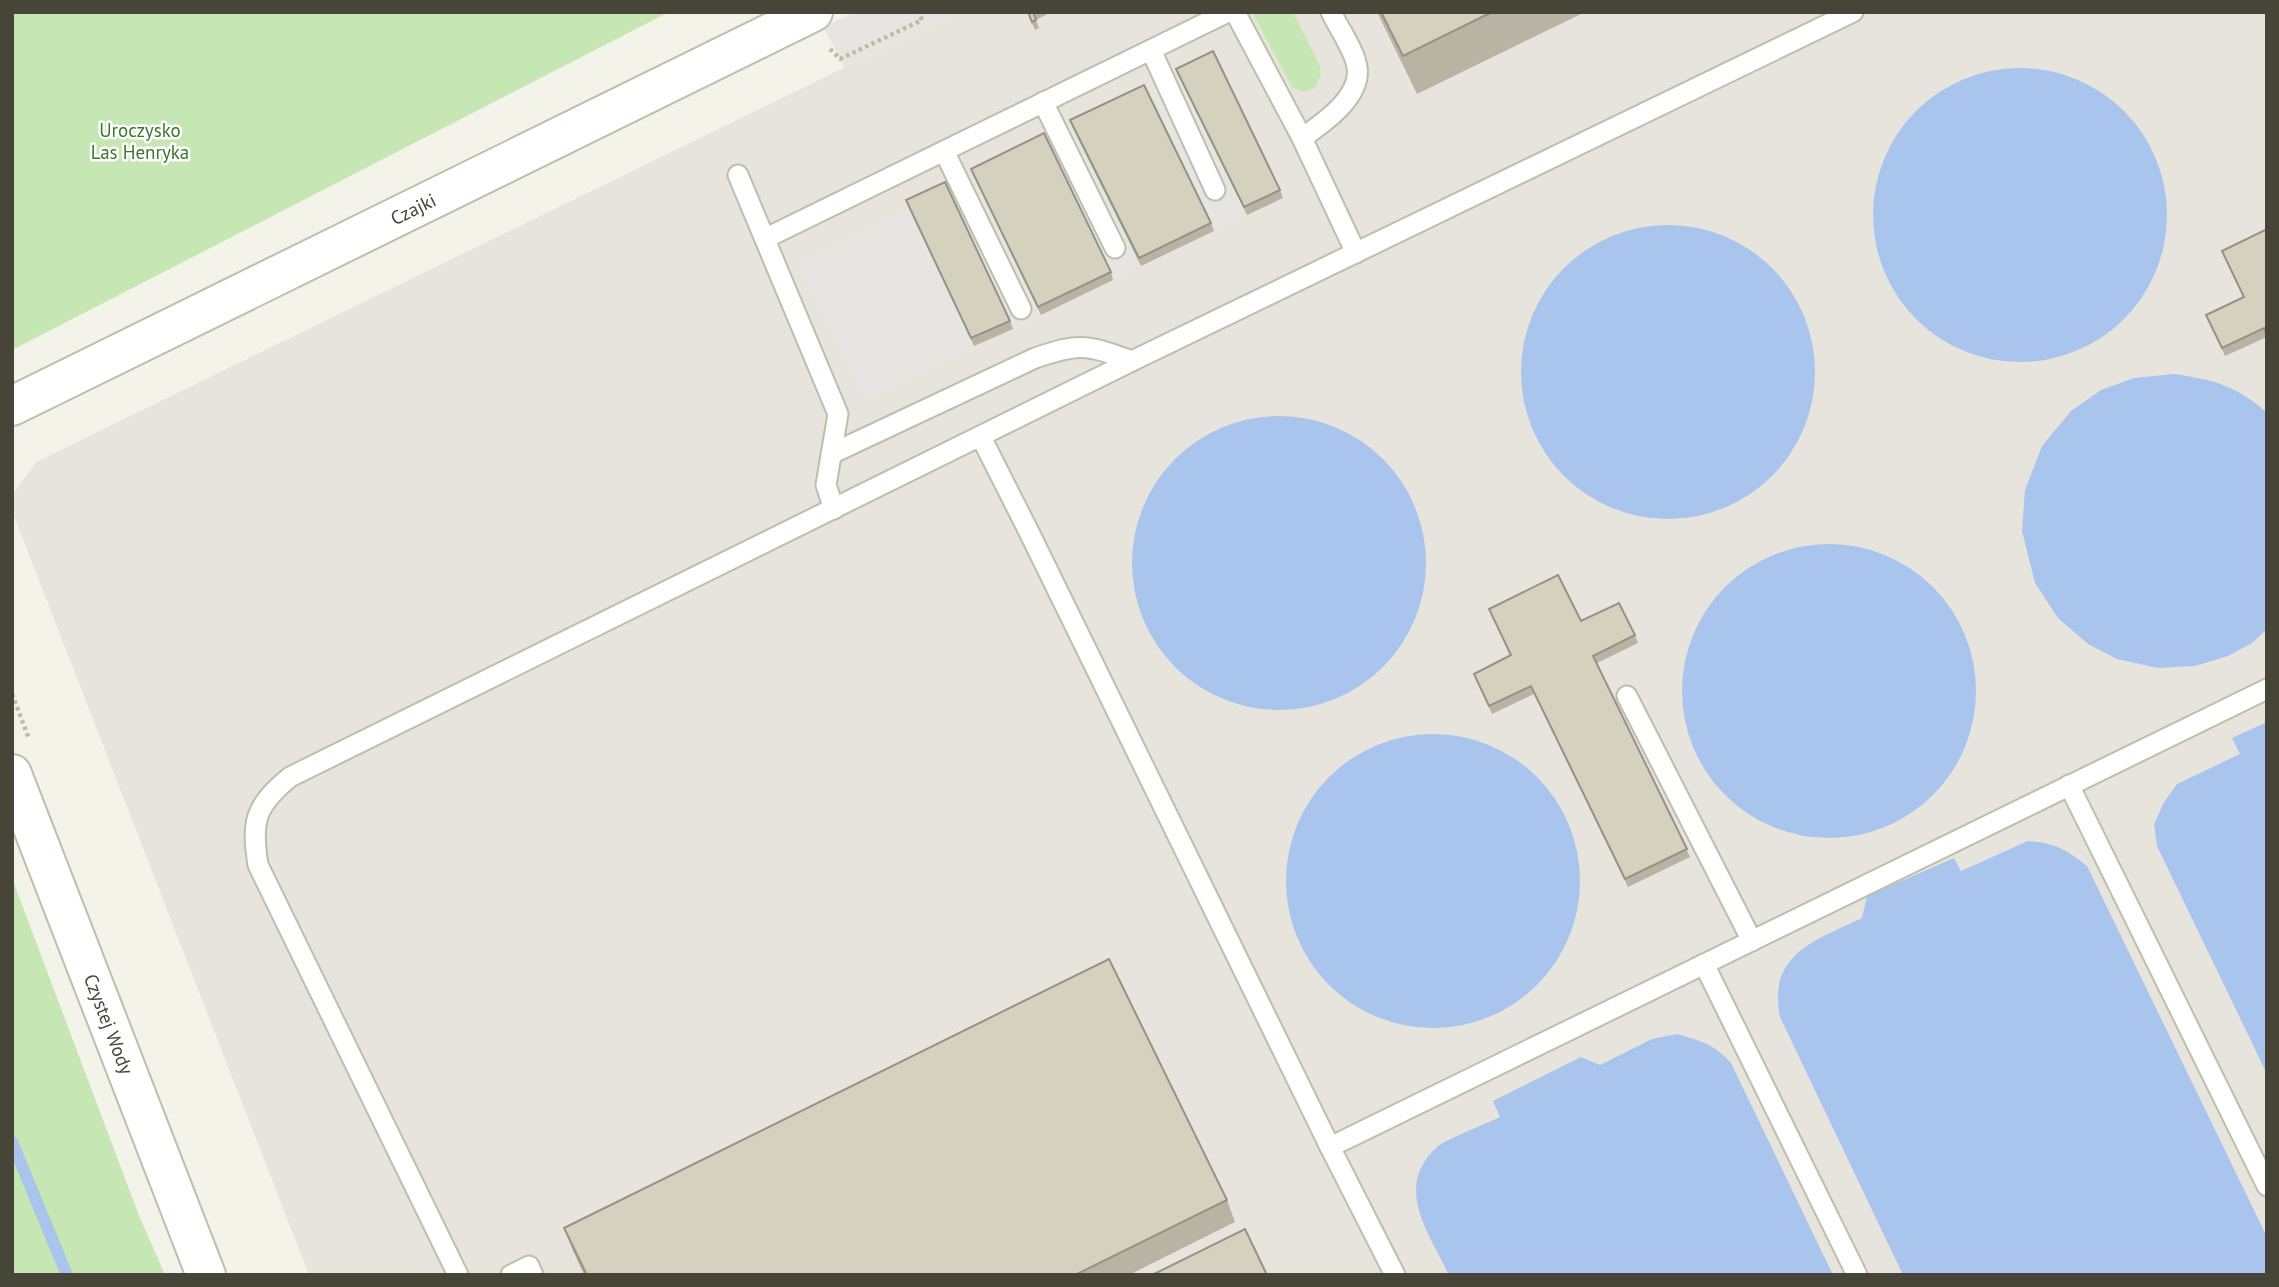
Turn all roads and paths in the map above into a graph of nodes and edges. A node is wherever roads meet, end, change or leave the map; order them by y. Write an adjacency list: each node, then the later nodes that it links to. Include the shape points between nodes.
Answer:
1 (813, 12): 17 (street, Czajki)
2 (1228, 12): 6 (lane)
3 (1235, 12): 8 (lane)
4 (1331, 12): 8 (lane, via 1358,74 1333,116)
5 (1853, 12): 14 (lane)
6 (1151, 50): 7 (lane); 11 (lane)
7 (1043, 102): 9 (lane); 13 (lane)
8 (1302, 138): 14 (lane)
9 (944, 151): 12 (lane); 15 (lane)
10 (738, 175): 12 (lane)
11 (1215, 190)
12 (766, 238): 19 (lane, via 838,414)
13 (1115, 248)
14 (1356, 253): 16 (lane)
15 (1021, 309)
16 (1132, 361): 18 (lane); 19 (lane, via 1092,347 1065,348)
17 (12, 406)
18 (981, 438): 20 (lane); 27 (lane)
19 (831, 454): 20 (lane, via 826,485)
20 (834, 509): 30 (lane, via 290,777 270,794 258,815 254,839 258,865)
21 (2267, 689): 24 (lane)
22 (1627, 696): 25 (lane)
23 (12, 774): 29 (street, Czystej Wody)
24 (2069, 785): 25 (lane); 28 (lane)
25 (1752, 941): 26 (lane)
26 (1704, 964): 27 (lane); 34 (lane)
27 (1329, 1147): 33 (lane)
28 (2267, 1186)
29 (206, 1275)
30 (458, 1275)
31 (511, 1275): 32 (lane, via 529,1266)
32 (533, 1275)
33 (1395, 1275)
34 (1857, 1275)

